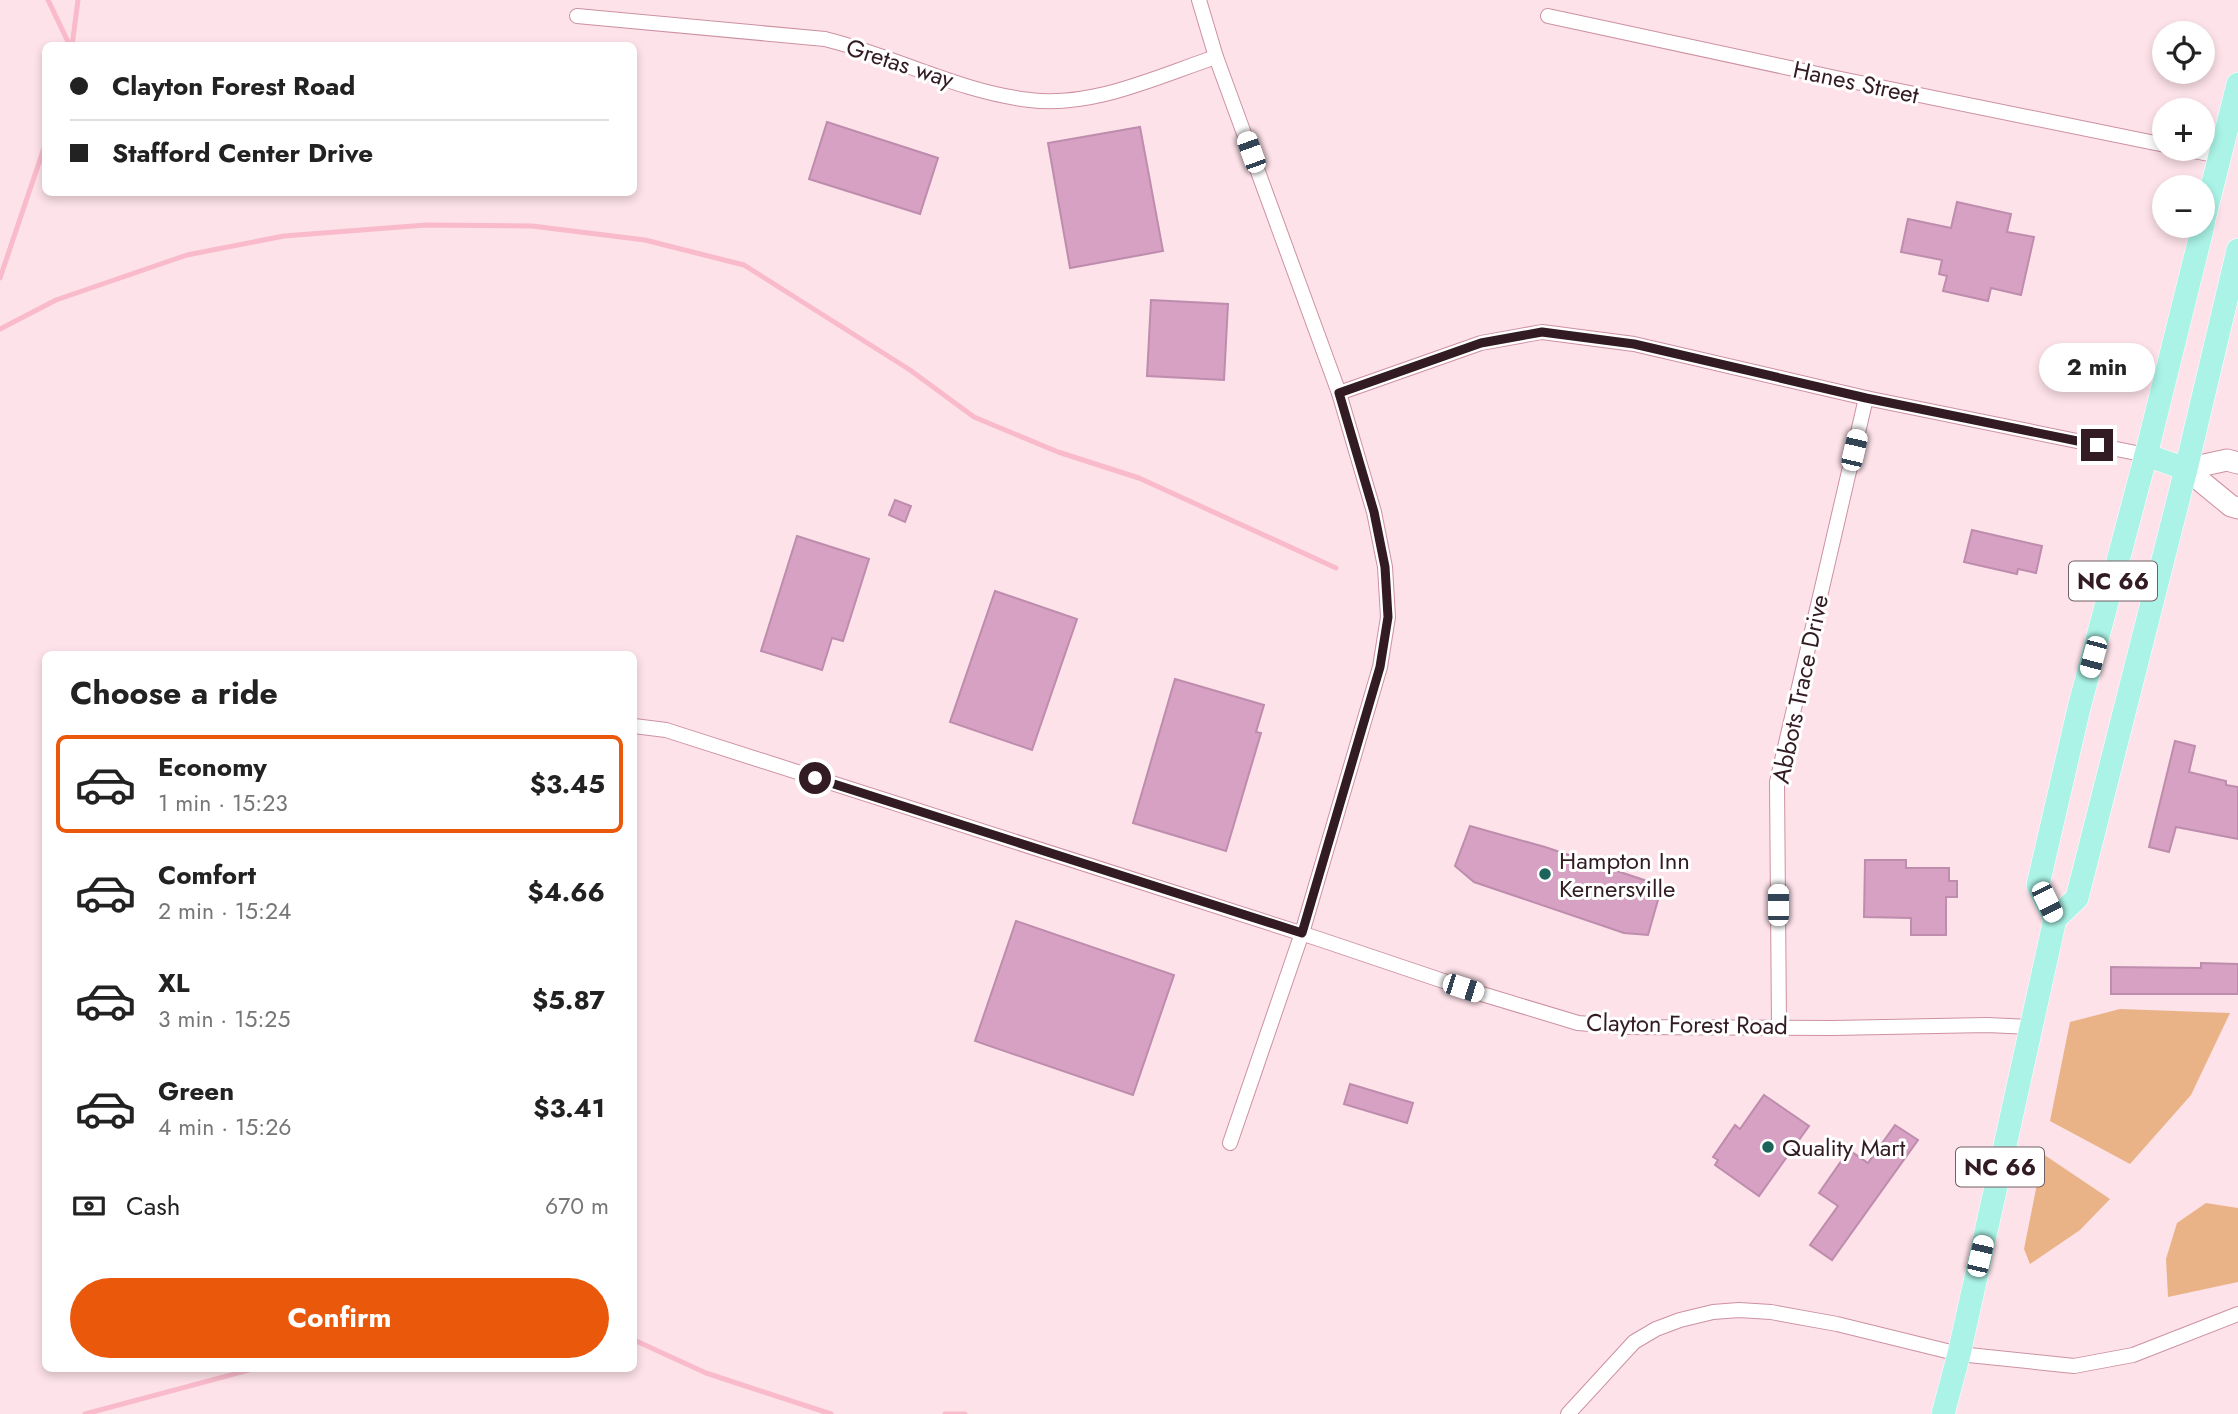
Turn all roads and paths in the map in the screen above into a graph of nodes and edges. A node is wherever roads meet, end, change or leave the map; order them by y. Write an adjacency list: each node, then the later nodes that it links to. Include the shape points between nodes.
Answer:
1 (1199, 0): 4 (street)
2 (577, 16): 4 (street, Gretas way, via 825,39 984,91 1031,101 1110,93)
3 (1548, 16): 6 (street, Hanes Street)
4 (1216, 57): 12 (street)
5 (2238, 84): 8 (main road, NC 66)
6 (2152, 142)
7 (2215, 155): 8 (street)
8 (2220, 156): 9 (main road, NC 66)
9 (2215, 176)
10 (2200, 238): 14 (main road, NC 66)
11 (2238, 250): 16 (main road, NC 66)
12 (1339, 393): 13 (street, via 1481,343 1542,332 1634,344); 20 (street, via 1374,512 1385,567 1388,617 1380,667)
13 (1866, 398): 14 (street); 21 (street, Abbots Trace Drive, via 1777,782)
14 (2146, 455): 16 (main road); 19 (main road, NC 66, via 2038,885)
15 (2238, 463): 16 (main road, via 2227,460)
16 (2186, 469): 17 (main road); 19 (main road, NC 66, via 2077,898)
17 (2238, 508)
18 (637, 726): 20 (street, Clayton Forest Road, via 666,730)
19 (2055, 919): 22 (main road, NC 66)
20 (1302, 933): 21 (street, Clayton Forest Road, via 1578,1023); 23 (street)
21 (1779, 1026): 22 (street, Clayton Forest Road)
22 (2031, 1027): 25 (main road, NC 66)
23 (1230, 1143)
24 (2238, 1314): 25 (street, via 2133,1355 2074,1366)
25 (1959, 1354): 26 (street, via 1771,1312 1713,1312 1656,1329 1634,1342); 27 (main road, NC 66)
26 (1568, 1414)
27 (1943, 1414)

